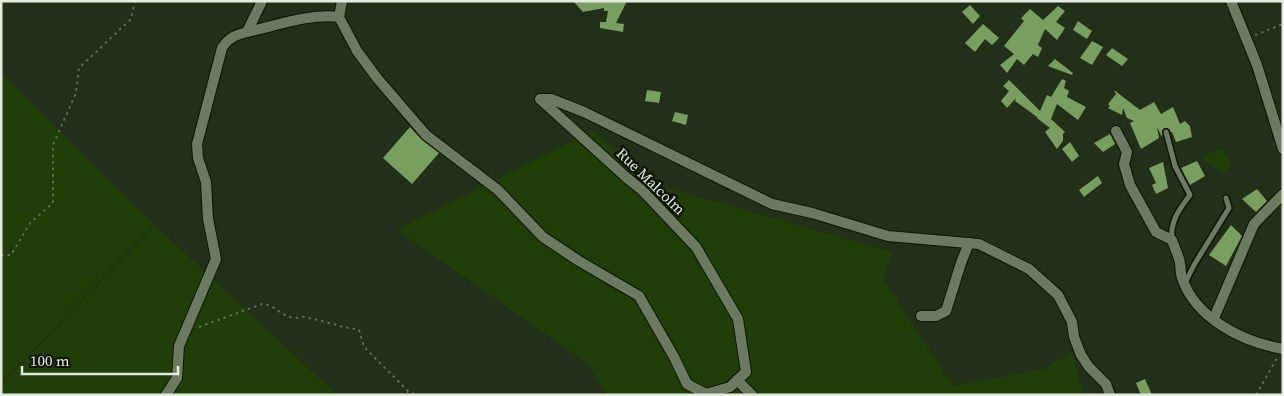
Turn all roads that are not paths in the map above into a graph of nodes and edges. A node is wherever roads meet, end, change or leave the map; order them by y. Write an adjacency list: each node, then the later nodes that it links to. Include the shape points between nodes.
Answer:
1 (262, 1): 5 (street)
2 (342, 1): 4 (street)
3 (1231, 1): 8 (street, via 1258,65)
4 (339, 17): 5 (street, via 315,18); 17 (street, via 357,51 426,135 498,190 543,237 639,296 687,384 706,394 730,387)
5 (247, 32): 18 (street, via 230,38 222,48 197,144 206,182 208,220 216,258 179,346 177,378)
6 (1116, 130): 11 (street, via 1127,152 1124,164 1130,185 1156,232)
7 (1166, 132): 11 (lane, via 1176,166 1190,195 1175,214)
8 (1283, 149)
9 (1283, 194): 15 (street, via 1254,224)
10 (1226, 198): 13 (lane, via 1230,208)
11 (1172, 240): 13 (street)
12 (969, 244): 14 (street, via 946,311 936,316); 17 (street, Rue Malcolm, via 888,236 772,204 584,112 551,98 540,99 642,190 696,247 738,319 746,372); 20 (street, Rue Malcolm, via 979,244 1029,268 1058,295 1072,322 1082,355 1106,384)
13 (1185, 283): 15 (street, via 1202,311)
14 (921, 316)
15 (1214, 318): 16 (street, via 1248,340)
16 (1282, 349)
17 (737, 380): 19 (street)
18 (166, 395)
19 (752, 395)
20 (1110, 395)

